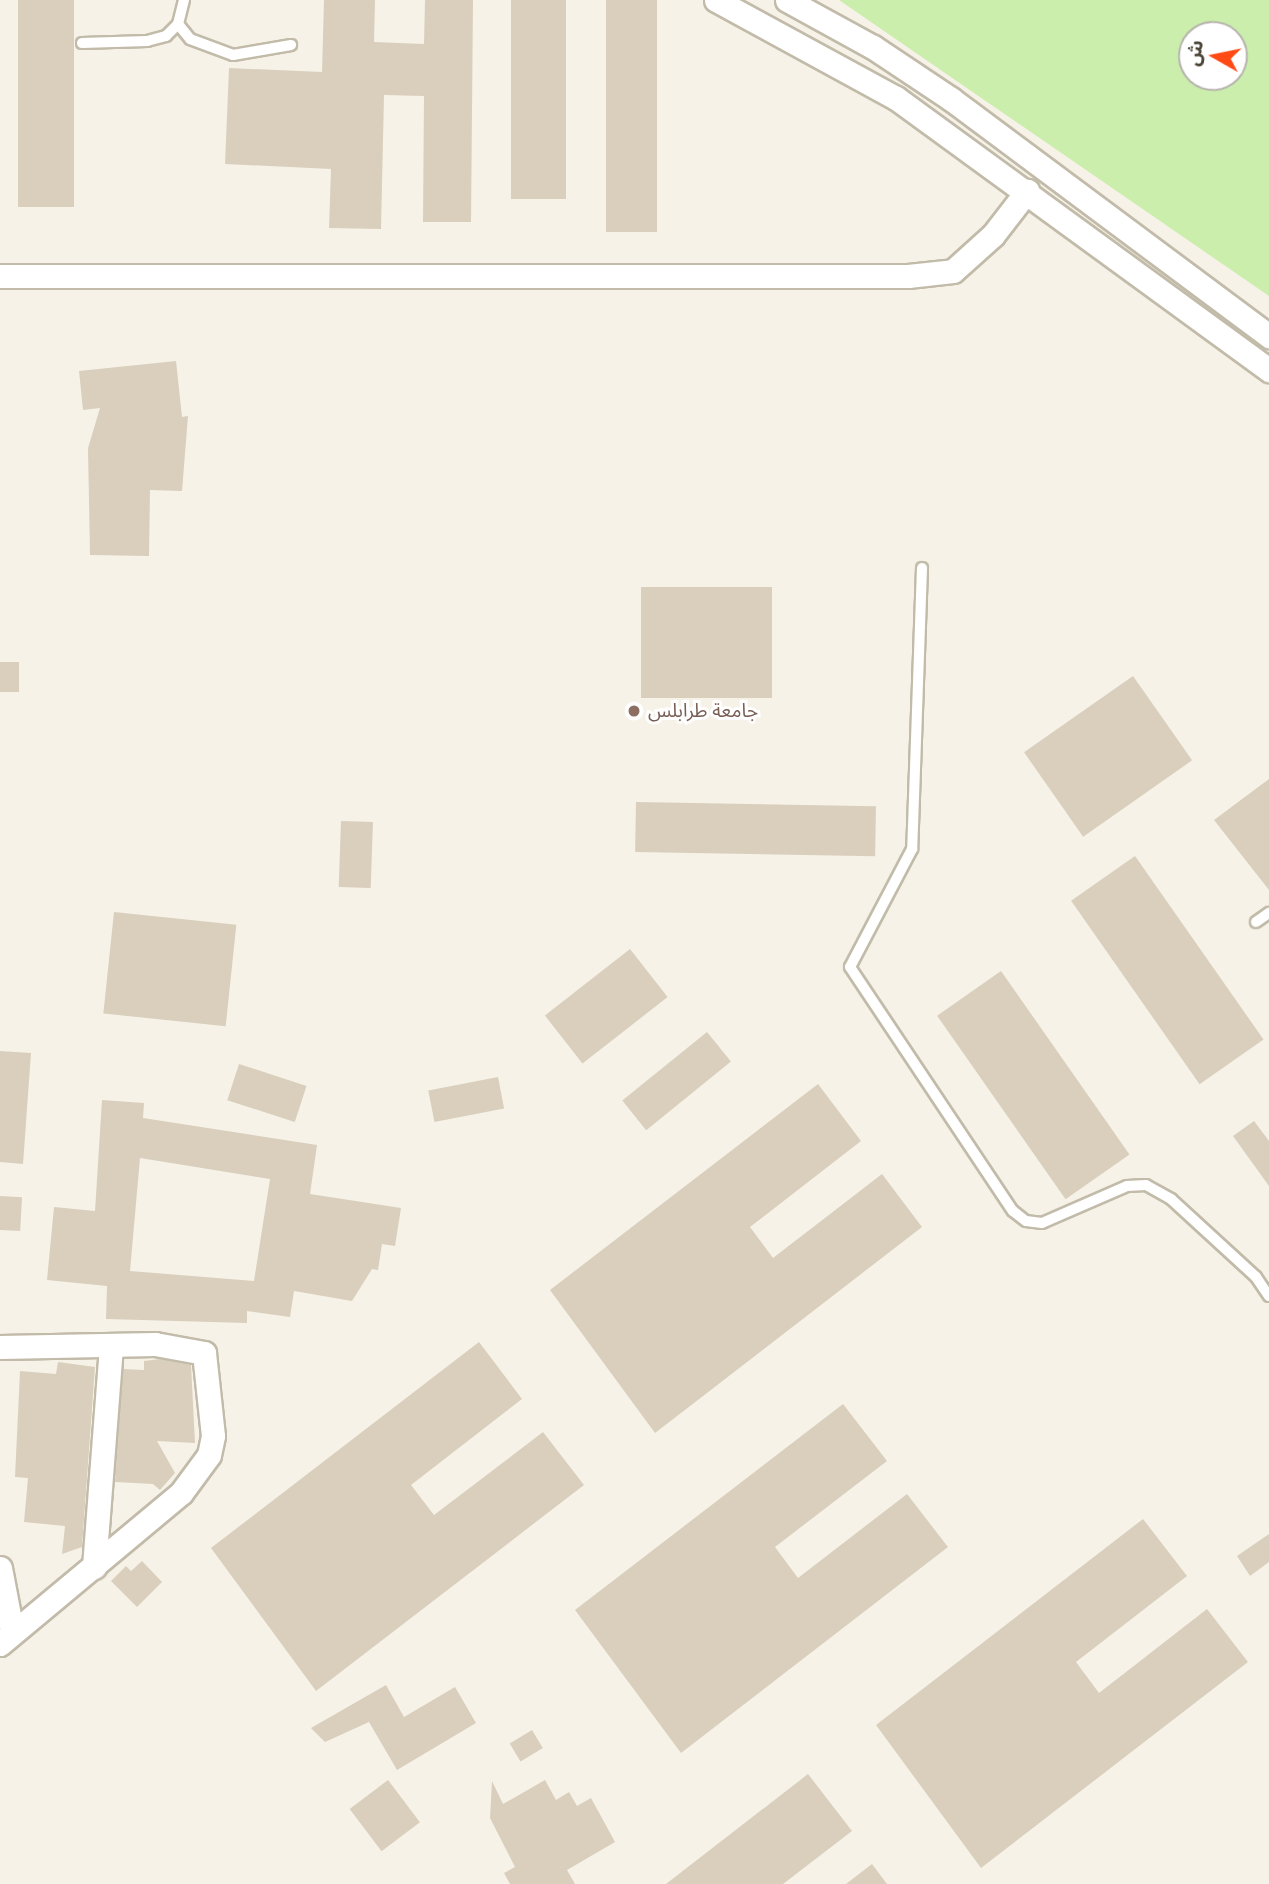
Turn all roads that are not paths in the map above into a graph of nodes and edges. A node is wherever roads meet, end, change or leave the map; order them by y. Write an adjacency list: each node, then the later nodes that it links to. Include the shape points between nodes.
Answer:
1 (184, 0): 4 (lane)
2 (716, 0): 7 (street, via 896,98)
3 (787, 0): 9 (street, via 873,47 951,99)
4 (178, 24): 5 (lane, via 166,36 147,41); 6 (lane, via 190,39 233,55)
5 (82, 43)
6 (291, 45)
7 (1027, 191): 8 (street, via 993,234 953,271 908,276); 10 (street)
8 (0, 276)
9 (1269, 336)
10 (1269, 370)
11 (922, 568): 14 (lane, via 912,849 850,967 1013,1211 1026,1221 1042,1223 1127,1186 1146,1185 1190,1216 1256,1277)
12 (1269, 913): 13 (lane)
13 (1256, 922)
14 (1269, 1296)
15 (0, 1347): 16 (street)
16 (111, 1348): 17 (street); 17 (street, via 164,1345 204,1353 214,1436 209,1455 181,1493)
17 (94, 1567): 19 (street)
18 (0, 1568): 19 (street)
19 (6, 1637)

